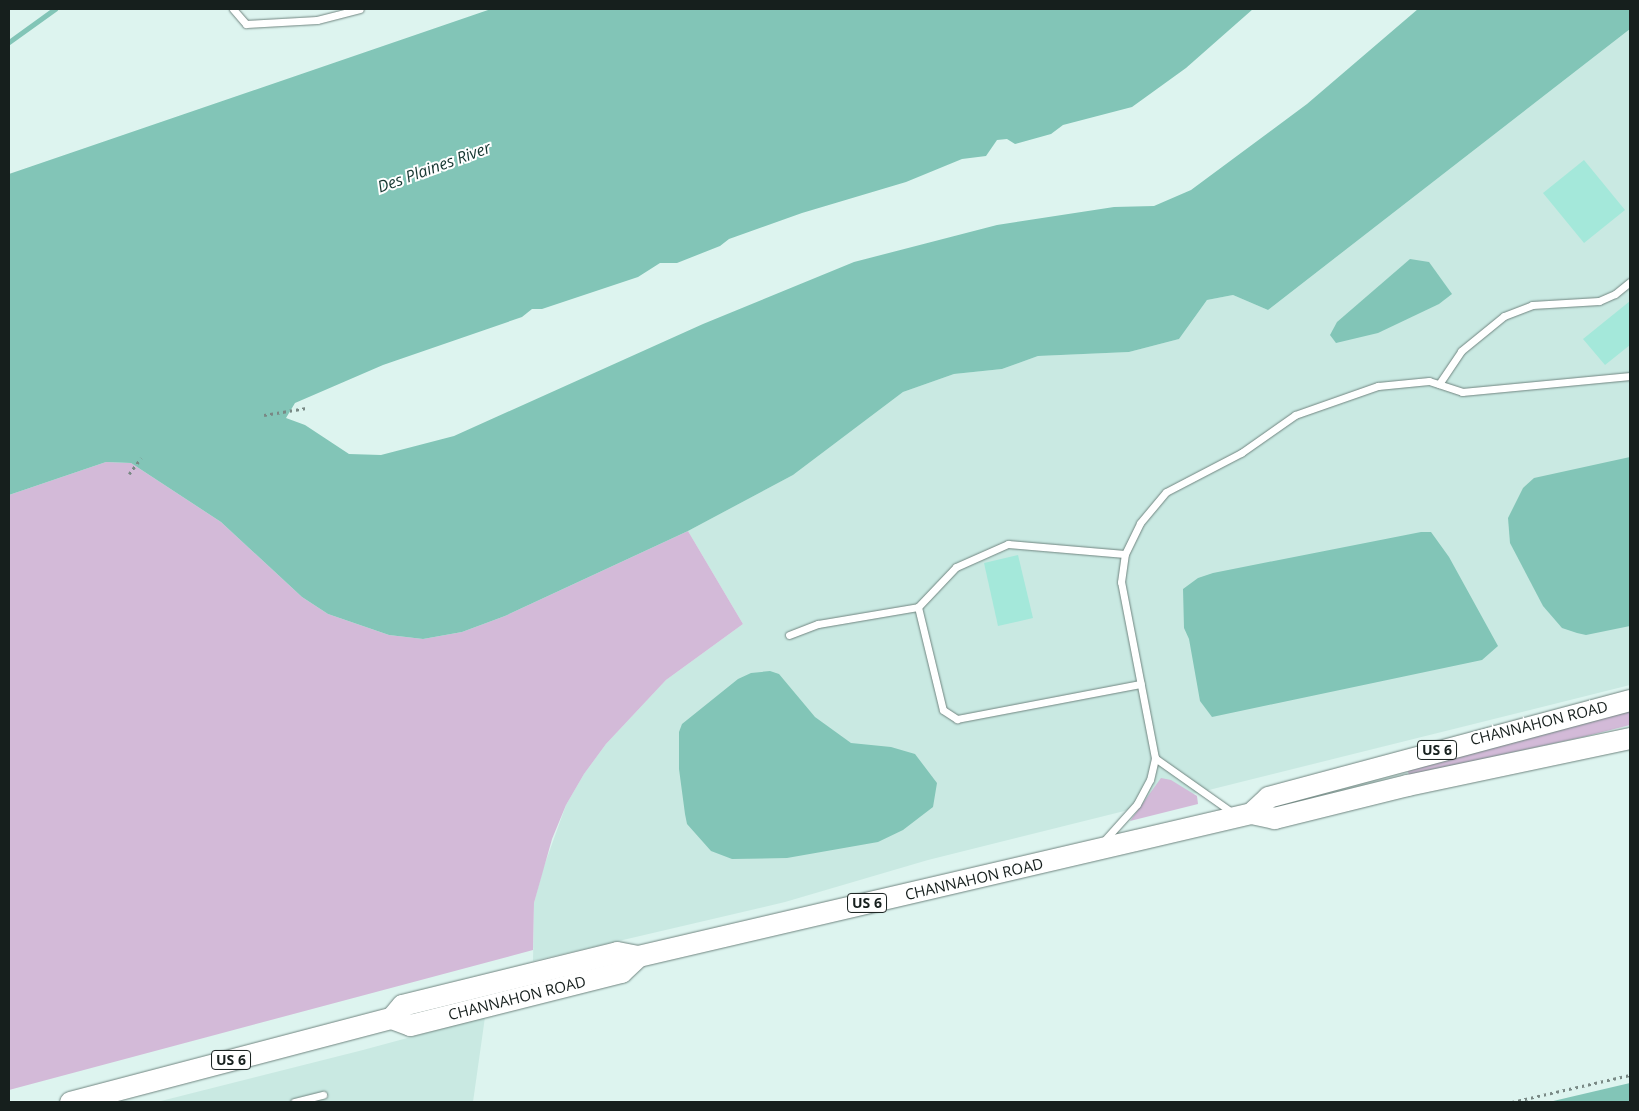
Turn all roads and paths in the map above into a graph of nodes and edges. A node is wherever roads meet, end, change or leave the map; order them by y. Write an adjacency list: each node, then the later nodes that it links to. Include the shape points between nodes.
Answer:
1 (233, 9): 2 (lane, via 246,24 317,20)
2 (360, 9)
3 (1630, 282): 5 (lane, via 1616,294 1598,300 1532,305 1504,316 1461,351)
4 (1630, 376): 5 (lane, via 1462,392)
5 (1439, 384): 10 (lane, via 1429,381 1378,386 1295,414 1241,453 1166,492 1140,523)
6 (306, 408): 7 (path)
7 (264, 415)
8 (141, 458): 9 (path)
9 (128, 474)
10 (1125, 554): 11 (lane, via 1008,544 956,566); 13 (lane, via 1121,582)
11 (918, 607): 12 (lane, via 818,624); 13 (lane, via 943,710 957,719)
12 (789, 635)
13 (1141, 684): 16 (lane)
14 (1630, 700): 17 (main road, CHANNAHON ROAD / US 6, via 1268,797)
15 (1630, 738): 17 (main road, CHANNAHON ROAD / US 6, via 1406,785 1274,818)
16 (1155, 758): 17 (lane); 18 (lane, via 1150,780 1137,804)
17 (1244, 815): 18 (main road, CHANNAHON ROAD / US 6)
18 (1096, 850): 21 (main road, CHANNAHON ROAD / US 6, via 638,956 617,952 402,1005 391,1018)
19 (1630, 1075): 24 (path)
20 (323, 1095): 23 (lane)
21 (106, 1098): 22 (main road, CHANNAHON ROAD / US 6)
22 (70, 1102)
23 (294, 1102)
24 (1512, 1102)

